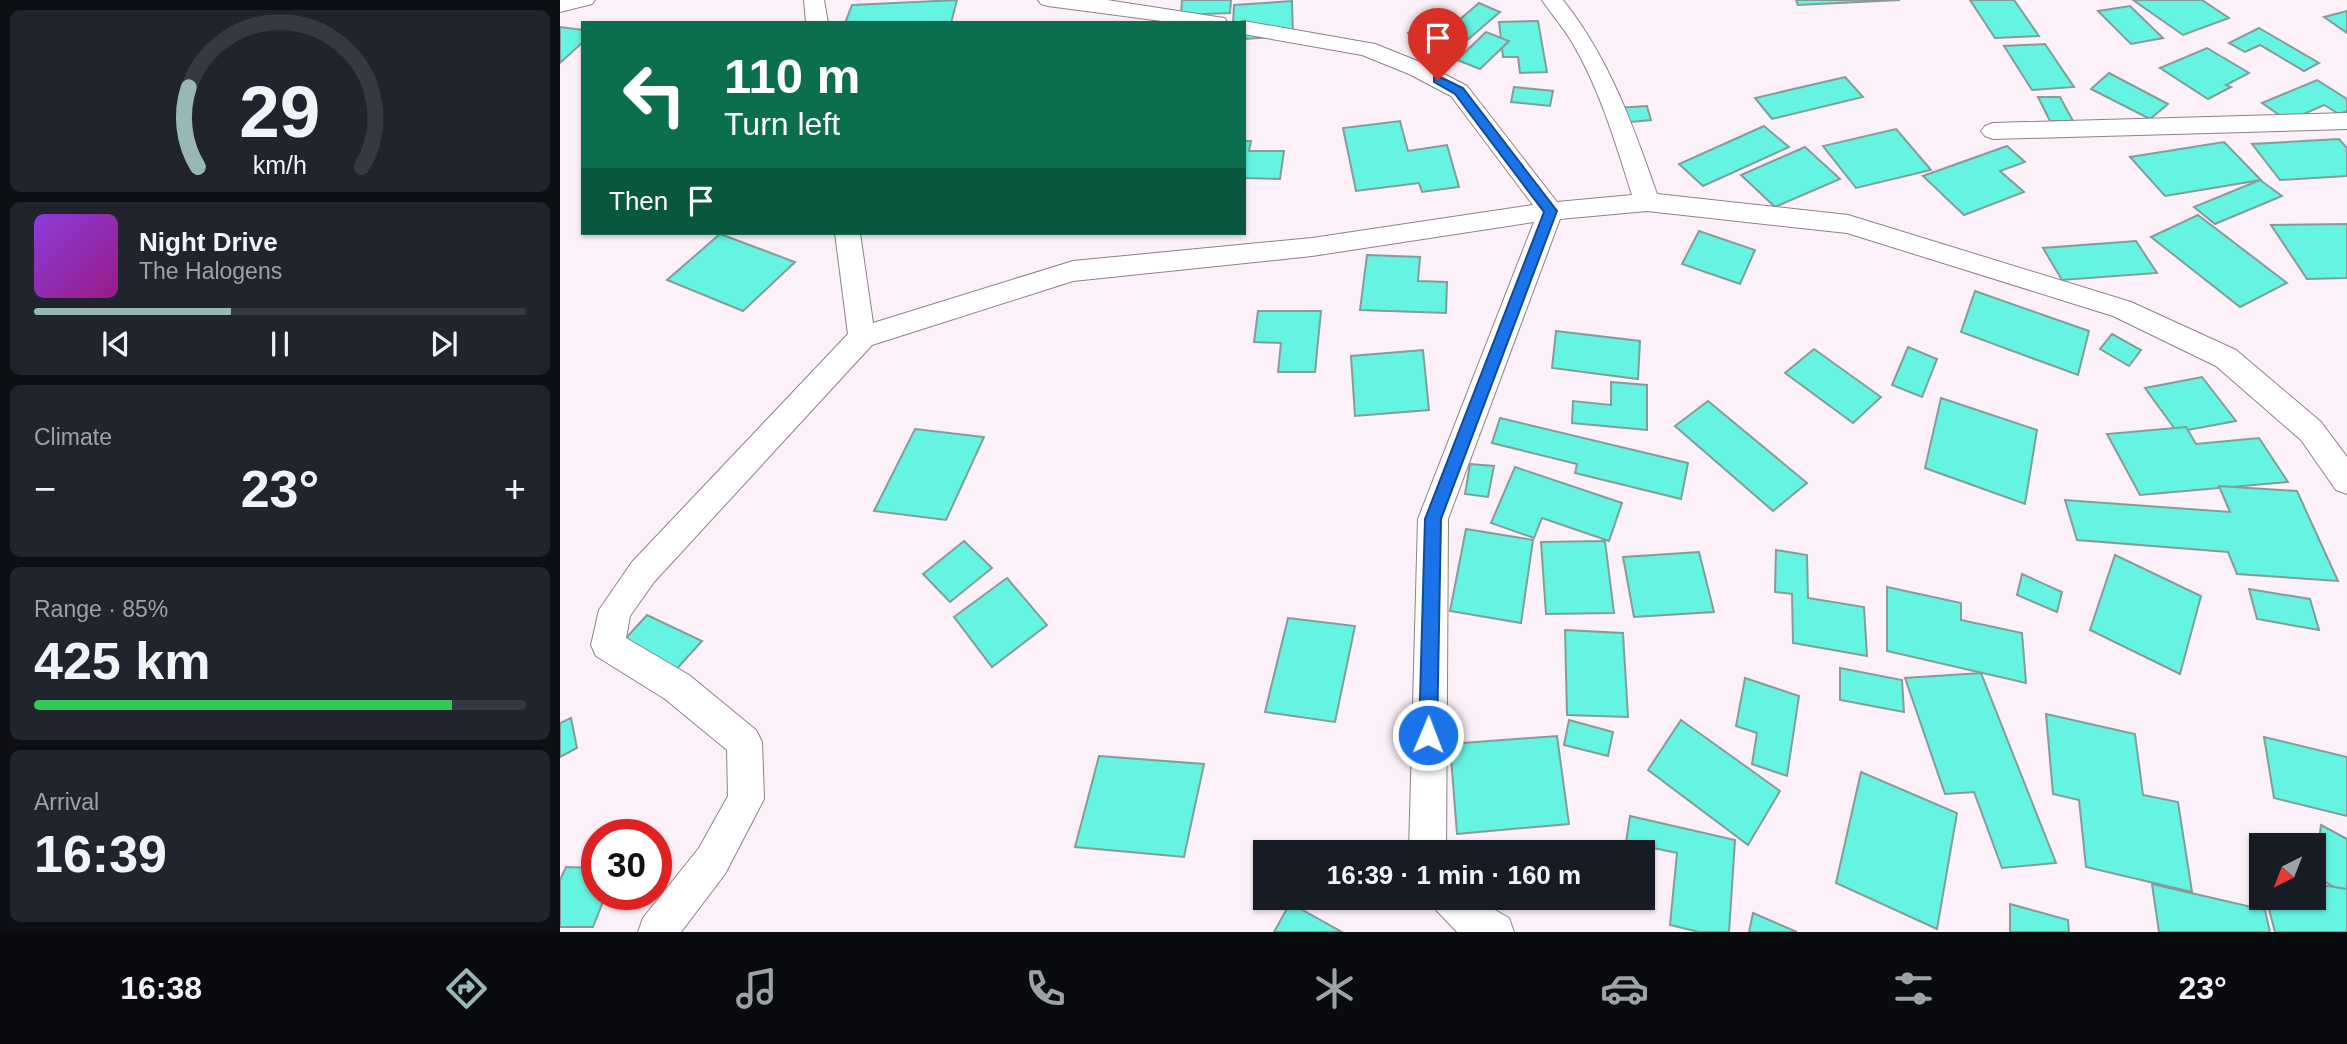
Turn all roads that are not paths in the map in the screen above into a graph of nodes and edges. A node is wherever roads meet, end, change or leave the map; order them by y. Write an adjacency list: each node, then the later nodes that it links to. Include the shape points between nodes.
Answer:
1 (585, 0): 5 (street)
2 (814, 0): 6 (street)
3 (1048, 0): 7 (street)
4 (1552, 0): 11 (street, via 1571,21 1609,92)
5 (560, 6)
6 (817, 21)
7 (1205, 21)
8 (1246, 27): 12 (street, via 1367,49 1459,91)
9 (2347, 121): 10 (street)
10 (1993, 131)
11 (1647, 202): 12 (street); 15 (street, via 1848,224 2122,309 2226,359 2311,431)
12 (1551, 211): 14 (street, via 1312,247 1073,271); 16 (street, via 1433,519)
13 (848, 235): 14 (street)
14 (862, 337): 18 (street, via 643,572 615,610 608,645 677,687 744,742 746,799 712,861)
15 (2347, 481)
16 (1427, 840)
17 (1460, 910): 19 (street)
18 (657, 932)
19 (1495, 932)

